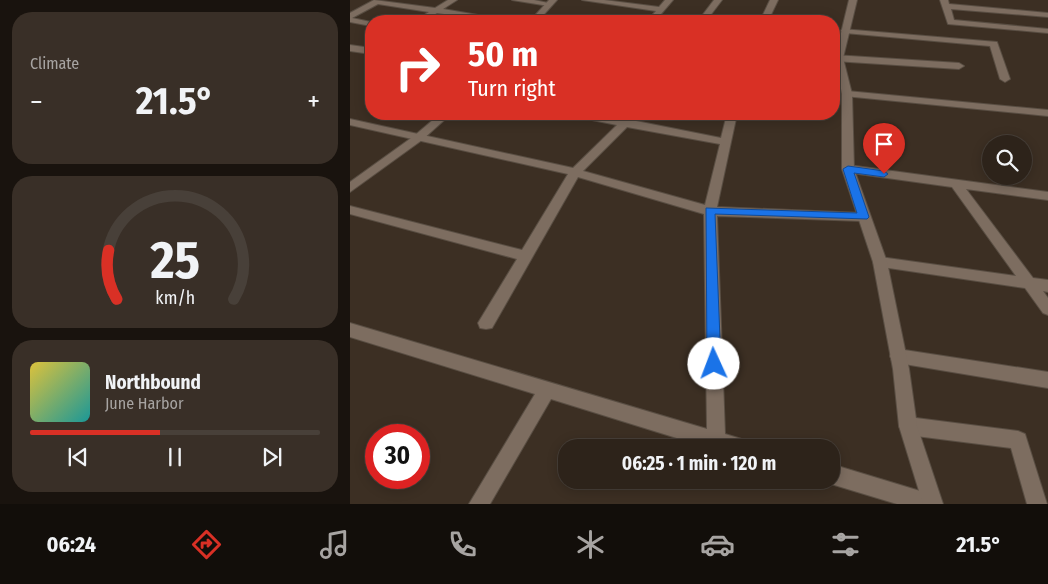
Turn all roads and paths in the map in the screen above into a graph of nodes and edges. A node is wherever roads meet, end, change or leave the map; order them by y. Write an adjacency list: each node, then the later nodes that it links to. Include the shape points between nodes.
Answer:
1 (453, 0): 13 (street)
2 (516, 0): 9 (street)
3 (586, 0): 10 (street)
4 (669, 0): 12 (street)
5 (718, 0): 18 (street)
6 (774, 0): 19 (street)
7 (854, 0): 24 (street)
8 (378, 1): 13 (street); 21 (street)
9 (551, 2): 16 (street)
10 (622, 2): 12 (street)
11 (945, 3): 20 (street); 25 (street, via 951,22)
12 (661, 9): 17 (street)
13 (436, 11): 14 (street); 15 (street)
14 (429, 15)
15 (465, 15)
16 (539, 15)
17 (656, 15)
18 (707, 15)
19 (767, 15)
20 (1048, 15)
21 (350, 16)
22 (350, 20): 23 (street)
23 (365, 23)
24 (845, 31): 26 (street); 32 (street, via 994,44)
25 (1048, 32)
26 (840, 46)
27 (350, 48): 28 (street)
28 (365, 50)
29 (840, 58): 30 (street)
30 (959, 66)
31 (840, 71): 33 (street)
32 (1005, 79)
33 (847, 94): 34 (street); 42 (street)
34 (1048, 112)
35 (439, 120): 40 (street)
36 (614, 120): 39 (street)
37 (730, 120): 41 (street)
38 (350, 122): 40 (street)
39 (626, 122): 41 (street); 43 (street)
40 (418, 138): 43 (street); 45 (street)
41 (725, 142): 48 (street)
42 (848, 169): 44 (street); 49 (street)
43 (574, 172): 48 (street); 50 (street)
44 (955, 184): 46 (street); 52 (street)
45 (351, 186)
46 (1048, 196)
47 (350, 210): 50 (street)
48 (710, 211): 49 (street); 62 (street)
49 (863, 217): 51 (street)
50 (525, 256): 55 (street)
51 (880, 262): 52 (street); 57 (street)
52 (1029, 283): 53 (street); 54 (street)
53 (1048, 286)
54 (1048, 309)
55 (486, 323)
56 (350, 330): 59 (street)
57 (898, 356): 58 (street); 60 (street)
58 (1048, 380)
59 (548, 388): 61 (street); 64 (street)
60 (908, 426): 65 (street); 66 (street, via 1018,440)
61 (713, 439)
62 (716, 439)
63 (840, 477): 65 (street)
64 (479, 504)
65 (931, 504)
66 (1037, 504)

